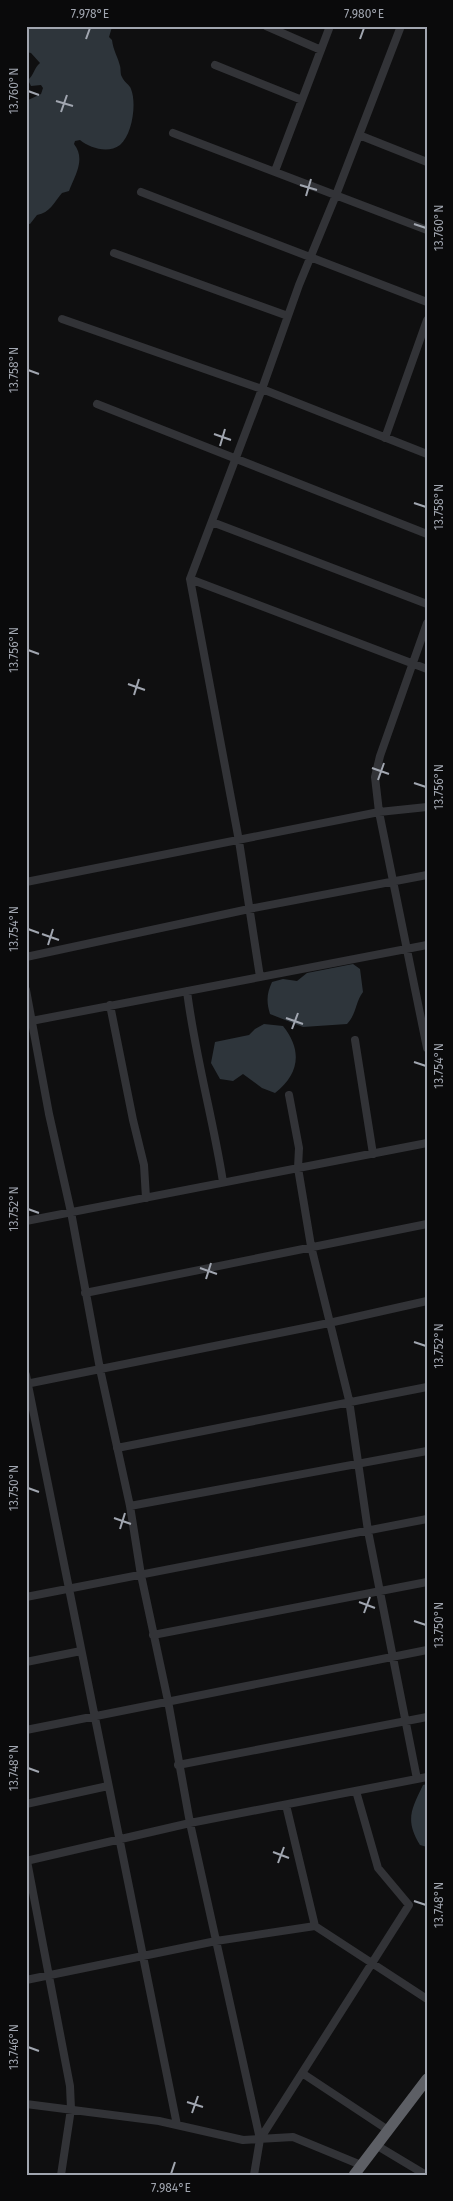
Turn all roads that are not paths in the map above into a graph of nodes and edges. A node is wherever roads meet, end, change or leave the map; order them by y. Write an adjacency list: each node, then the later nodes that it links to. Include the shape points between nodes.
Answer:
1 (266, 26): 4 (street)
2 (330, 26): 4 (street)
3 (400, 26): 8 (street)
4 (321, 50): 6 (street)
5 (215, 65): 6 (street)
6 (302, 100): 10 (street)
7 (173, 133): 10 (street)
8 (359, 135): 9 (street); 12 (street)
9 (427, 162)
10 (274, 171): 12 (street)
11 (141, 192): 15 (street)
12 (336, 195): 13 (street); 15 (street)
13 (427, 230)
14 (114, 253): 17 (street)
15 (310, 256): 16 (street); 17 (street)
16 (427, 302)
17 (288, 316): 20 (street)
18 (62, 319): 20 (street)
19 (427, 320): 22 (street)
20 (262, 389): 22 (street); 24 (street)
21 (97, 404): 24 (street)
22 (385, 438): 23 (street)
23 (427, 454)
24 (236, 458): 25 (street); 26 (street)
25 (212, 522): 27 (street); 28 (street)
26 (427, 534)
27 (190, 579): 30 (street); 34 (street)
28 (427, 604)
29 (427, 623): 30 (street)
30 (412, 664): 31 (street); 33 (street, via 380,756 376,777)
31 (427, 669)
32 (427, 806): 33 (street)
33 (379, 812): 34 (street); 36 (street)
34 (239, 841): 37 (street); 38 (street)
35 (427, 875): 36 (street)
36 (393, 881): 38 (street); 40 (street)
37 (26, 882)
38 (249, 908): 41 (street); 42 (street)
39 (427, 945): 40 (street)
40 (407, 949): 42 (street); 48 (street)
41 (26, 957)
42 (260, 977): 44 (street)
43 (26, 990): 46 (street)
44 (187, 991): 45 (street); 53 (street, via 193,1038)
45 (110, 1005): 46 (street); 54 (street, via 144,1165)
46 (29, 1021): 55 (street)
47 (356, 1040): 51 (street)
48 (427, 1048)
49 (290, 1094): 52 (street, via 299,1148)
50 (427, 1143): 51 (street)
51 (373, 1154): 52 (street)
52 (298, 1168): 53 (street); 58 (street)
53 (223, 1182): 54 (street)
54 (146, 1198): 55 (street)
55 (71, 1212): 56 (street); 59 (street)
56 (26, 1221)
57 (427, 1224): 58 (street)
58 (311, 1246): 59 (street); 61 (street)
59 (85, 1293): 62 (street)
60 (427, 1302): 61 (street)
61 (329, 1324): 62 (street); 65 (street)
62 (100, 1368): 63 (street); 66 (street)
63 (27, 1381): 74 (street)
64 (427, 1387): 65 (street)
65 (349, 1402): 66 (street); 68 (street)
66 (117, 1448): 69 (street)
67 (427, 1451): 68 (street)
68 (358, 1464): 69 (street); 71 (street)
69 (130, 1506): 72 (street)
70 (427, 1519): 71 (street)
71 (368, 1531): 72 (street); 75 (street)
72 (141, 1575): 74 (street); 77 (street)
73 (427, 1582): 75 (street)
74 (69, 1589): 76 (street); 79 (street)
75 (380, 1592): 77 (street); 80 (street)
76 (26, 1597)
77 (153, 1635): 82 (street)
78 (427, 1650): 80 (street)
79 (81, 1651): 81 (street); 83 (street)
80 (393, 1656): 82 (street); 85 (street)
81 (26, 1662)
82 (168, 1701): 83 (street); 87 (street)
83 (94, 1716): 86 (street); 90 (street)
84 (427, 1717): 85 (street)
85 (406, 1721): 87 (street); 89 (street)
86 (26, 1730)
87 (178, 1765): 94 (street)
88 (427, 1777): 89 (street)
89 (417, 1779): 91 (street)
90 (108, 1786): 92 (street); 95 (street)
91 (356, 1791): 93 (street); 100 (street, via 378,1868 409,1905)
92 (26, 1804)
93 (286, 1805): 94 (street); 97 (street)
94 (190, 1824): 95 (street); 98 (street)
95 (119, 1841): 96 (street); 99 (street)
96 (27, 1861): 101 (street)
97 (315, 1926): 98 (street); 100 (street)
98 (216, 1941): 99 (street); 110 (street)
99 (142, 1956): 101 (street); 108 (street)
100 (372, 1963): 103 (street); 104 (street)
101 (49, 1976): 102 (street); 107 (street, via 70,2086)
102 (26, 1980)
103 (427, 1998)
104 (302, 2073): 109 (street); 110 (street)
105 (427, 2079): 109 (highway)
106 (26, 2104): 107 (street)
107 (71, 2110): 108 (street); 113 (street)
108 (177, 2125): 110 (street, via 243,2140)
109 (388, 2130): 111 (highway)
110 (260, 2139): 112 (street, via 293,2136); 114 (street)
111 (376, 2145): 112 (highway); 116 (street)
112 (361, 2165): 115 (highway)
113 (61, 2175)
114 (254, 2175)
115 (354, 2175)
116 (426, 2175)

